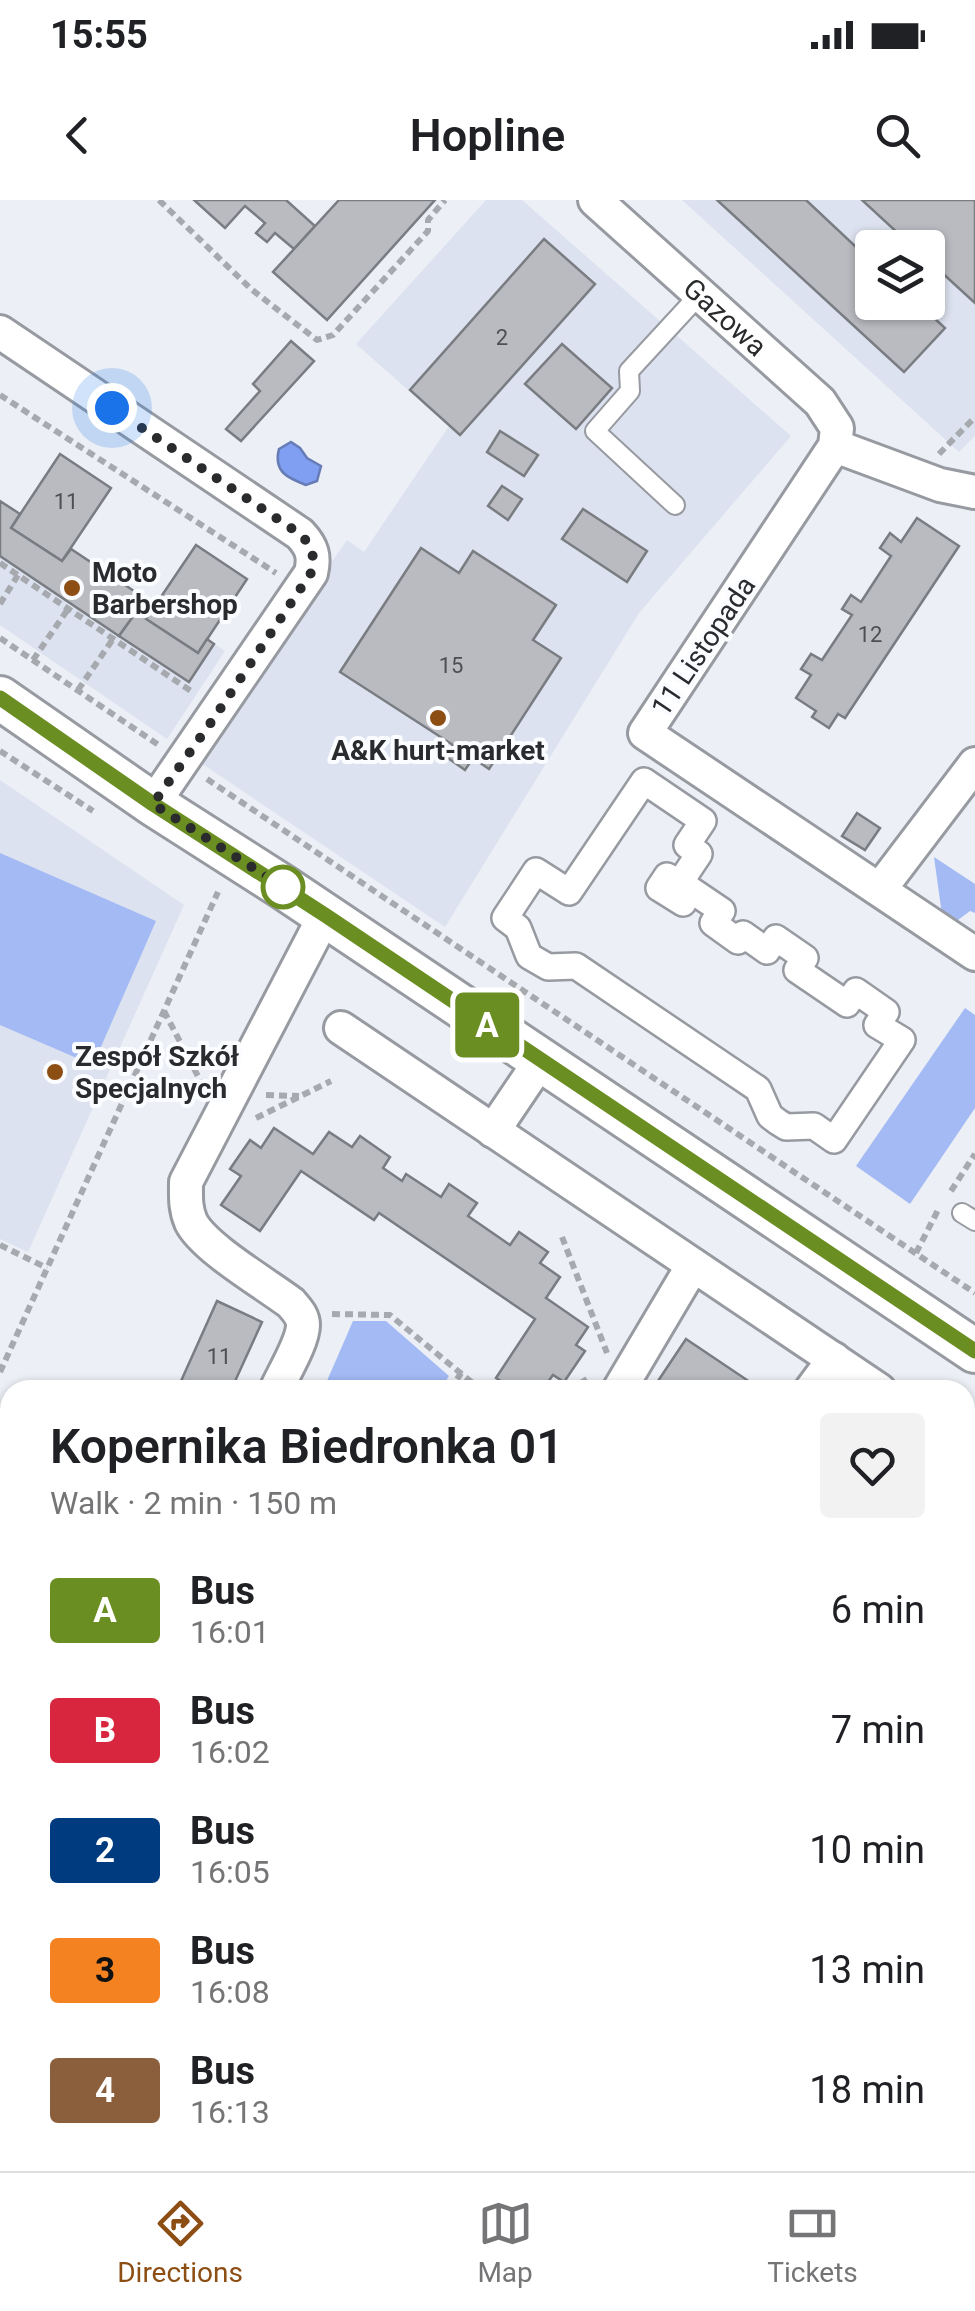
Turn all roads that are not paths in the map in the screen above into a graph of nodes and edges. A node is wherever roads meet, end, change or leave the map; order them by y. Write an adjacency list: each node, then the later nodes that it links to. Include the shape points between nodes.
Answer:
1 (595, 200): 2 (street, Gazowa)
2 (700, 294): 4 (street, Gazowa, via 820,402 837,428); 6 (lane, via 629,371 630,391 595,431)
3 (0, 332): 9 (street, via 311,546 311,573)
4 (835, 446): 5 (street, via 940,486); 10 (street, 11 Listopada, via 645,733)
5 (975, 492)
6 (676, 506)
7 (0, 698): 9 (street)
8 (975, 764): 10 (street)
9 (153, 804): 11 (street)
10 (880, 889): 12 (street, 11 Listopada)
11 (325, 915): 15 (street); 21 (street, via 186,1182 192,1225 296,1308 302,1335)
12 (975, 954)
13 (341, 1028): 16 (street)
14 (902, 1040): 14 (street, via 834,1140 814,1126 786,1127 770,1116 758,1088 576,966 548,967 529,956 518,928 505,918 536,871 568,892 644,781 703,821 686,845 699,854 679,884 667,876 659,888 682,903 692,890 722,910 713,924 738,940 743,934 767,951 776,938 805,958 796,970 847,1004 856,992 886,1012 877,1024)
15 (541, 1060): 16 (street); 18 (street)
16 (493, 1131): 17 (street)
17 (692, 1264): 19 (street); 20 (street)
18 (975, 1351)
19 (834, 1360): 22 (street); 23 (street)
20 (610, 1375)
21 (281, 1380)
22 (819, 1380)
23 (864, 1380)

